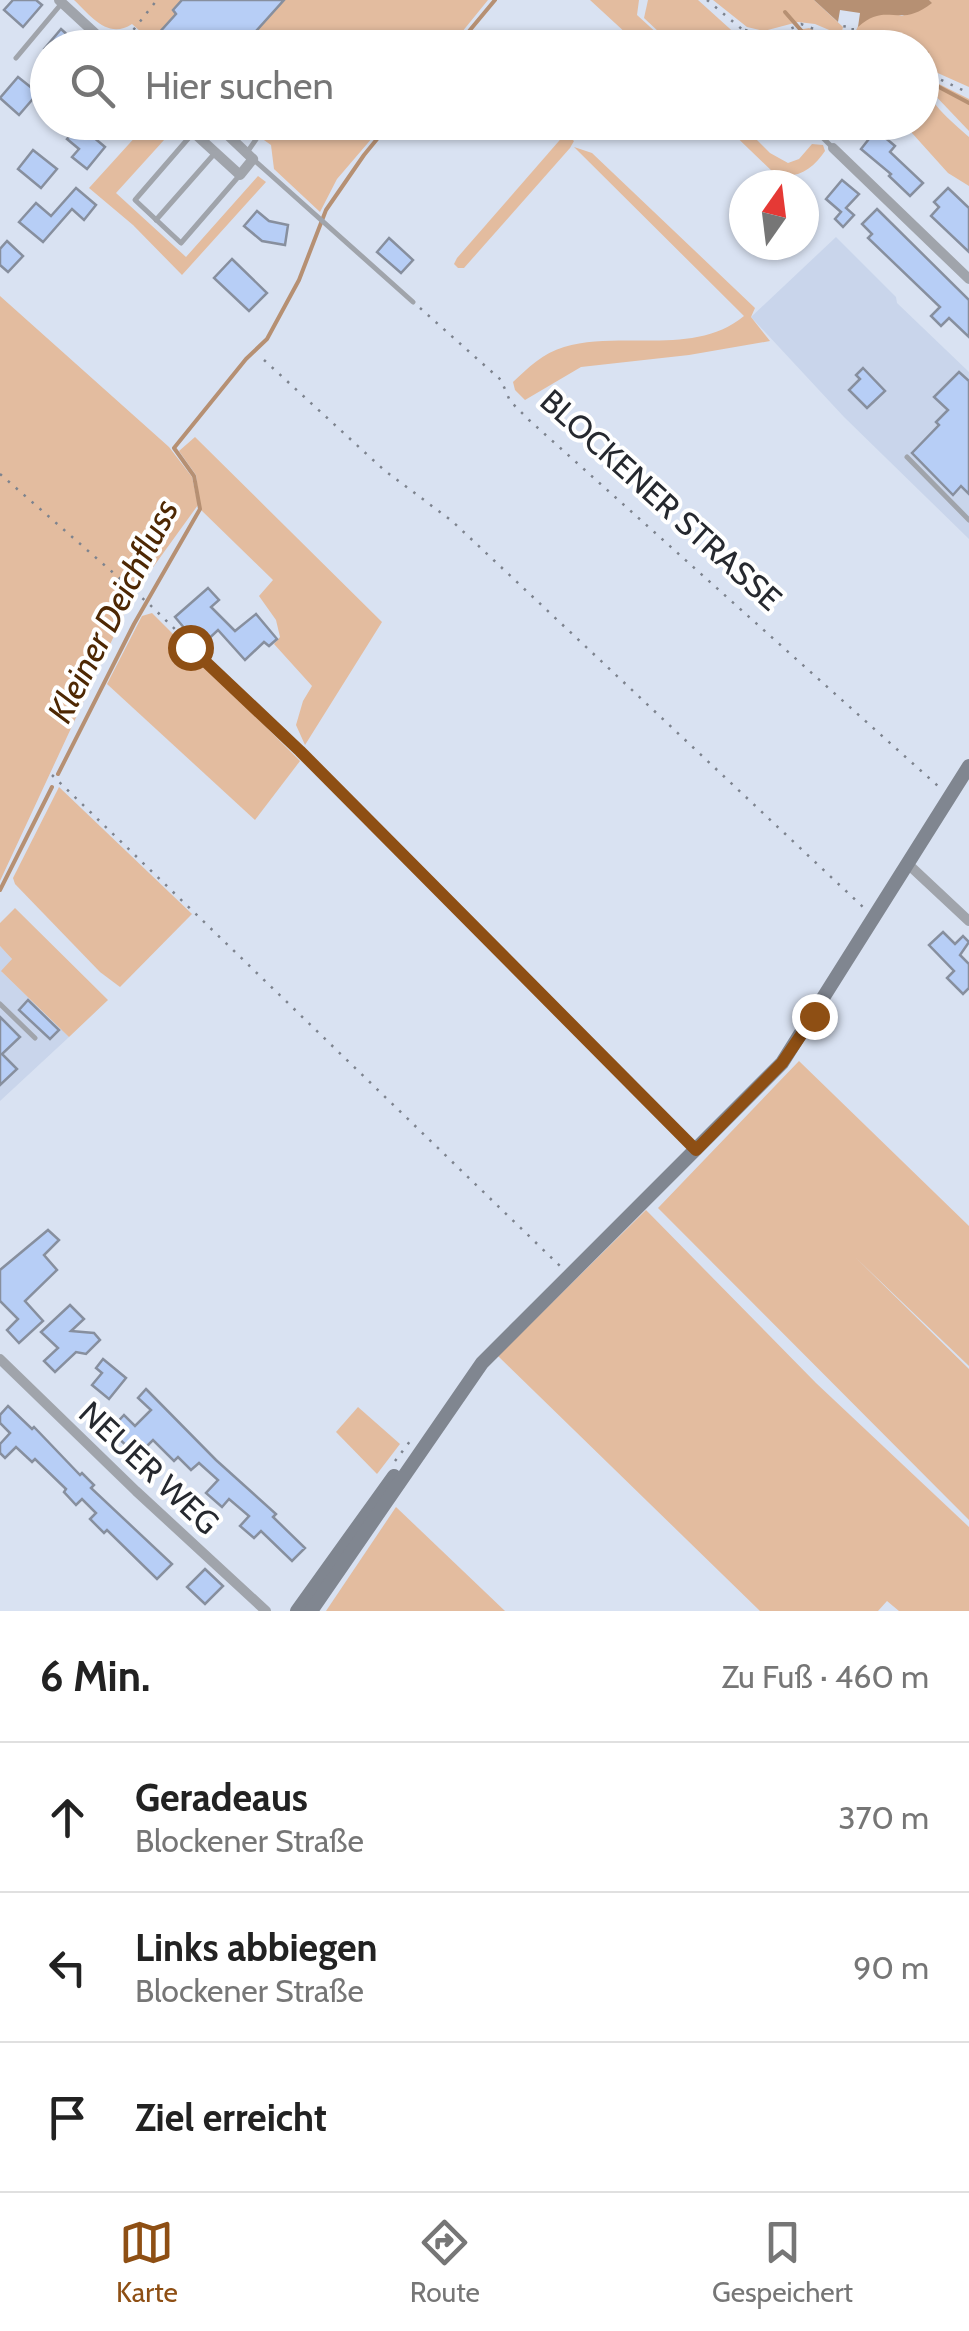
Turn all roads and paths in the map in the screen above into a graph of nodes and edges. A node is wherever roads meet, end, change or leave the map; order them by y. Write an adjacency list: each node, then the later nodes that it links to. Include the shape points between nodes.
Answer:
1 (158, 0): 8 (path)
2 (707, 0): 9 (path)
3 (60, 2): 6 (lane); 7 (street)
4 (845, 23): 12 (path)
5 (853, 24): 13 (path)
6 (38, 30)
7 (92, 30)
8 (131, 30)
9 (743, 30)
10 (786, 30): 11 (path, via 801,24)
11 (817, 30)
12 (844, 30)
13 (853, 30)
14 (30, 40): 15 (lane)
15 (16, 58)
16 (939, 79): 17 (path)
17 (969, 93)
18 (187, 140): 27 (lane, via 134,200)
19 (201, 140): 24 (street)
20 (234, 140): 25 (street)
21 (259, 140): 25 (lane)
22 (825, 140): 23 (lane)
23 (833, 148): 28 (street)
24 (215, 153): 26 (street); 27 (lane)
25 (251, 155): 26 (street); 29 (lane)
26 (240, 174): 27 (lane, via 182,244)
27 (156, 220)
28 (969, 279)
29 (413, 302): 36 (path, BLOCKENER STRASSE, via 501,380 529,420)
30 (264, 360): 38 (path, via 384,470 452,521)
31 (906, 457): 33 (lane)
32 (0, 474): 42 (path, via 146,602 300,751)
33 (969, 520)
34 (969, 766): 36 (street)
35 (52, 774): 43 (path)
36 (950, 797): 37 (street)
37 (910, 864): 38 (street); 39 (street)
38 (876, 918): 42 (street, via 782,1063)
39 (969, 921)
40 (0, 1004): 41 (lane)
41 (35, 1038)
42 (696, 1150): 43 (street)
43 (568, 1274): 45 (street, via 499,1343)
44 (0, 1359): 46 (street, NEUER WEG)
45 (450, 1405): 47 (street); 48 (street)
46 (266, 1611)
47 (297, 1611)
48 (312, 1611)

